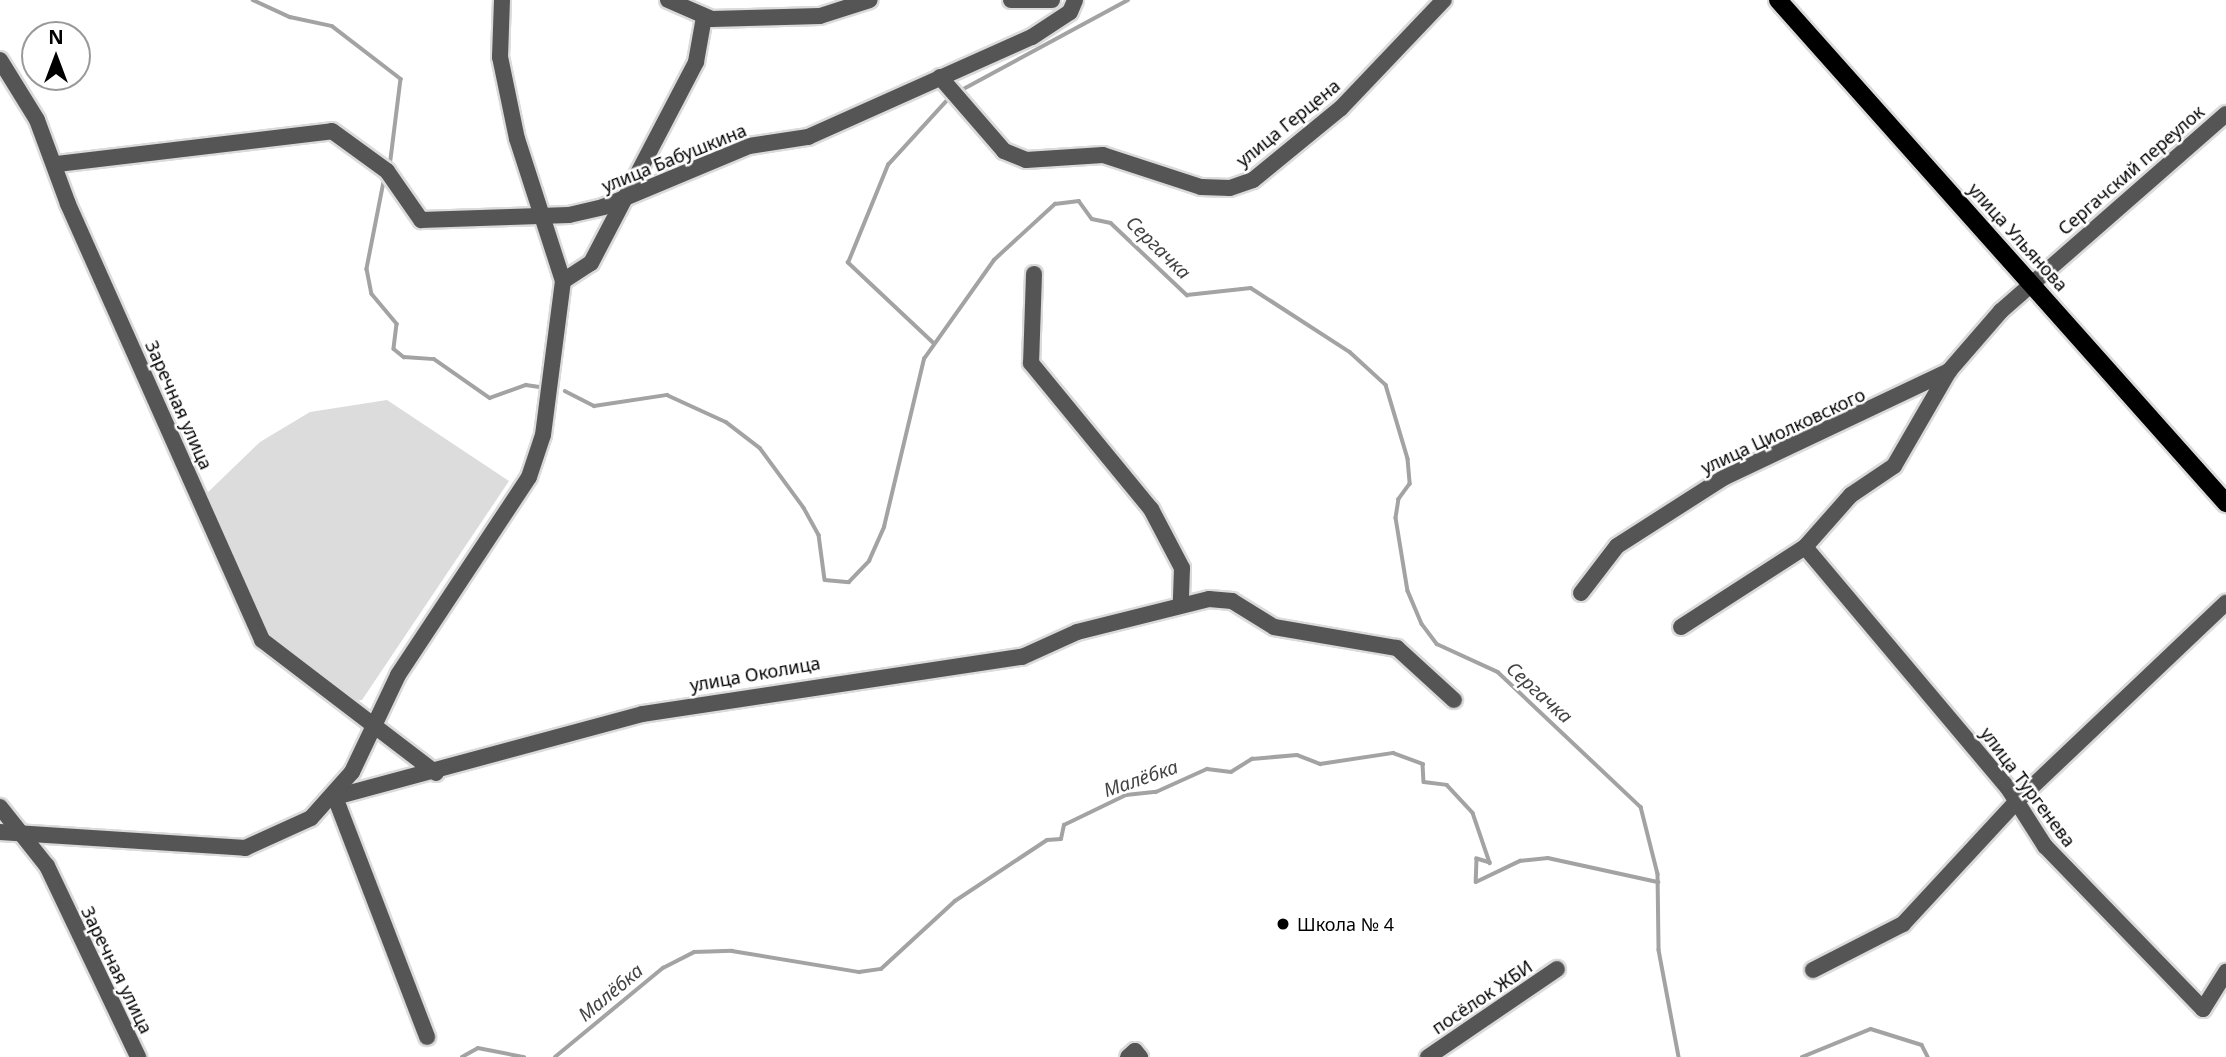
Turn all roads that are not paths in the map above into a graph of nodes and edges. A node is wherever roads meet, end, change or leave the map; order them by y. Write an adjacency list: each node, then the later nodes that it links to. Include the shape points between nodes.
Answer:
1 (502, 0): 15 (street, via 500,57)
2 (668, 0): 9 (street)
3 (870, 0): 9 (street, via 820,16)
4 (1011, 0): 5 (street, via 1039,5)
5 (1052, 0)
6 (1075, 0): 11 (street, via 1070,12 1032,37)
7 (1444, 0): 11 (street, улица Герцена, via 1341,108 1253,180 1230,188 1201,187 1103,155 1026,160 1003,151)
8 (1778, 0): 18 (main road, улица Ульянова)
9 (704, 17): 14 (street, via 696,62)
10 (0, 60): 13 (street, Заречная улица)
11 (940, 77): 14 (street, улица Бабушкина, via 808,136 749,146)
12 (2226, 114): 18 (street, Сергачский переулок)
13 (57, 164): 15 (street, улица Бабушкина, via 332,131 387,172 421,220); 27 (street, Заречная улица, via 68,204 262,640 342,706)
14 (627, 194): 15 (street, улица Бабушкина, via 569,215); 17 (street, via 592,263)
15 (536, 211): 17 (street)
16 (1034, 274): 24 (street, via 1031,363 1151,509 1182,568)
17 (563, 281): 27 (street, via 544,435 529,477 398,675)
18 (2031, 283): 19 (street, улица Циолковского); 20 (main road, улица Ульянова)
19 (1949, 371): 21 (street, улица Циолковского, via 1894,466 1851,495); 22 (street, улица Циолковского, via 1725,477 1617,546)
20 (2226, 503)
21 (1805, 547): 25 (street, улица Циолковского); 30 (street, улица Тургенева)
22 (1581, 593)
23 (2226, 603): 30 (street)
24 (1181, 604): 26 (street, улица Околица, via 1233,601 1274,627 1397,648); 28 (street, улица Околица, via 1077,632 1022,657 643,714)
25 (1681, 627)
26 (1454, 700)
27 (375, 723): 28 (street, Заречная улица); 29 (street)
28 (436, 773): 29 (street, улица Околица)
29 (335, 797): 32 (street, via 281,836 222,852); 37 (street)
30 (2017, 801): 35 (street, via 1903,924); 36 (street, улица Тургенева, via 2045,846 2203,1009)
31 (0, 807): 32 (street, Заречная улица)
32 (18, 830): 33 (street); 38 (street, Заречная улица, via 47,866)
33 (0, 832)
34 (1557, 969): 39 (street, посёлок ЖБИ)
35 (1813, 970)
36 (2226, 972)
37 (427, 1037)
38 (138, 1057)
39 (1428, 1057)

